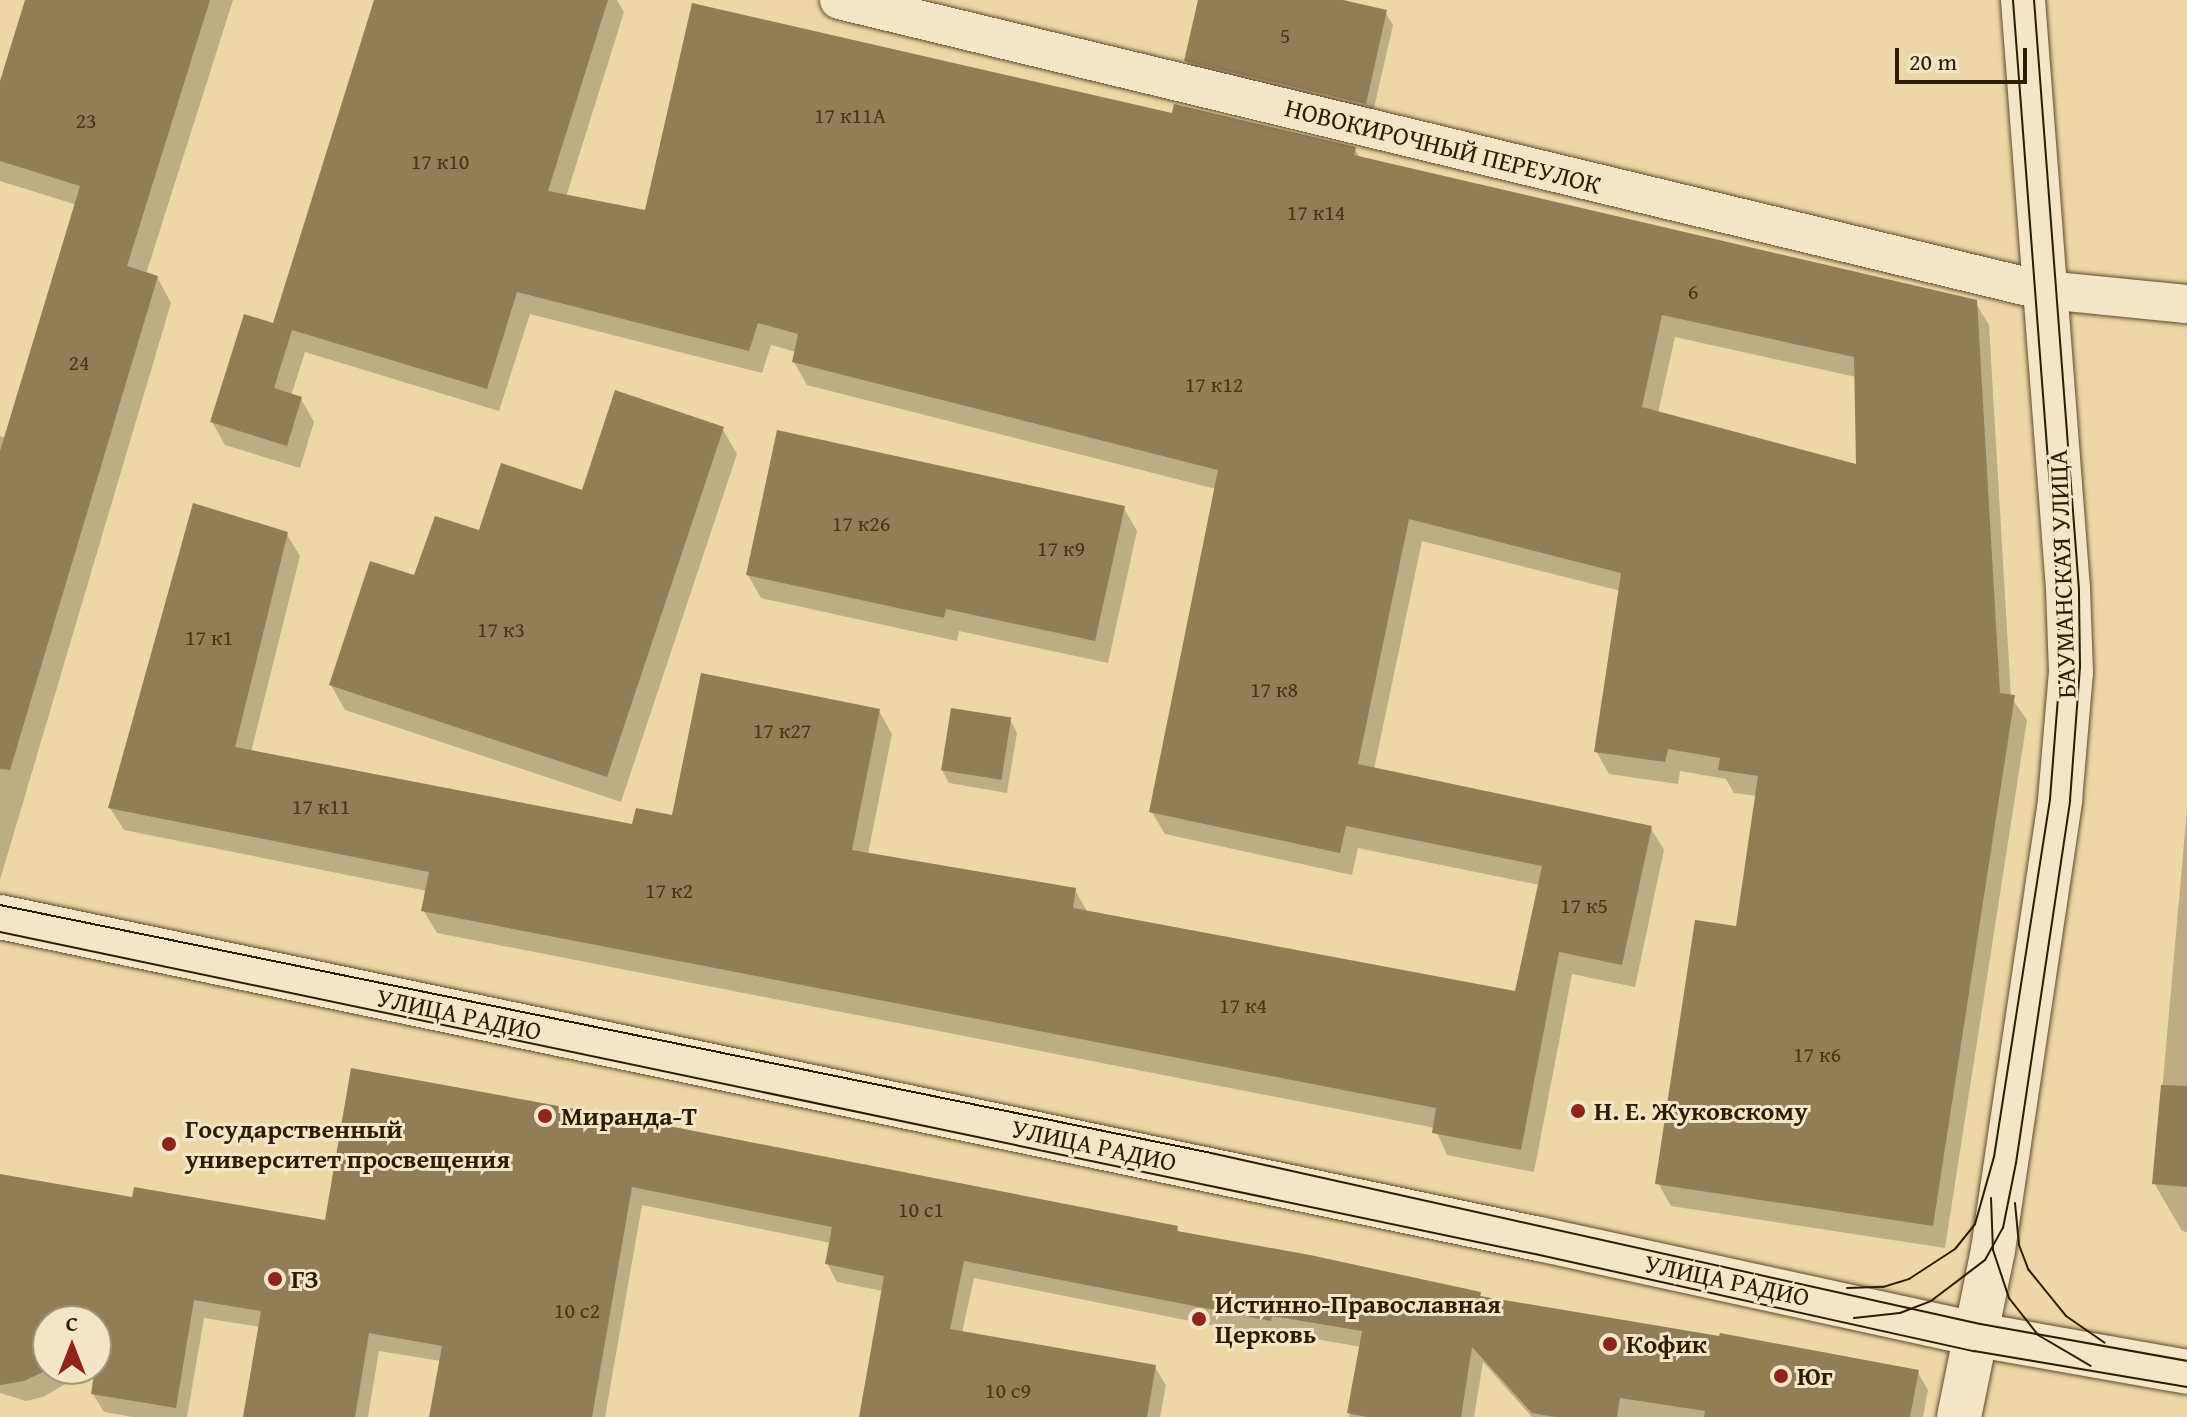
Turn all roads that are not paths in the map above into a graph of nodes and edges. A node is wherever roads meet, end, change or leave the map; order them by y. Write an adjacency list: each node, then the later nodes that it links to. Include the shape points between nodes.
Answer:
1 (839, 0): 3 (street, НОВОКИРОЧНЫЙ ПЕРЕУЛОК)
2 (2023, 0): 3 (street, БАУМАНСКАЯ УЛИЦА)
3 (2047, 291): 4 (street, НОВОКИРОЧНЫЙ ПЕРЕУЛОК); 6 (street, БАУМАНСКАЯ УЛИЦА, via 2071,672 2060,800)
4 (2187, 304)
5 (0, 917): 6 (street, УЛИЦА РАДИО)
6 (1978, 1335): 7 (street, УЛИЦА РАДИО); 8 (street, БАУМАНСКАЯ УЛИЦА)
7 (2187, 1372)
8 (1959, 1417)

